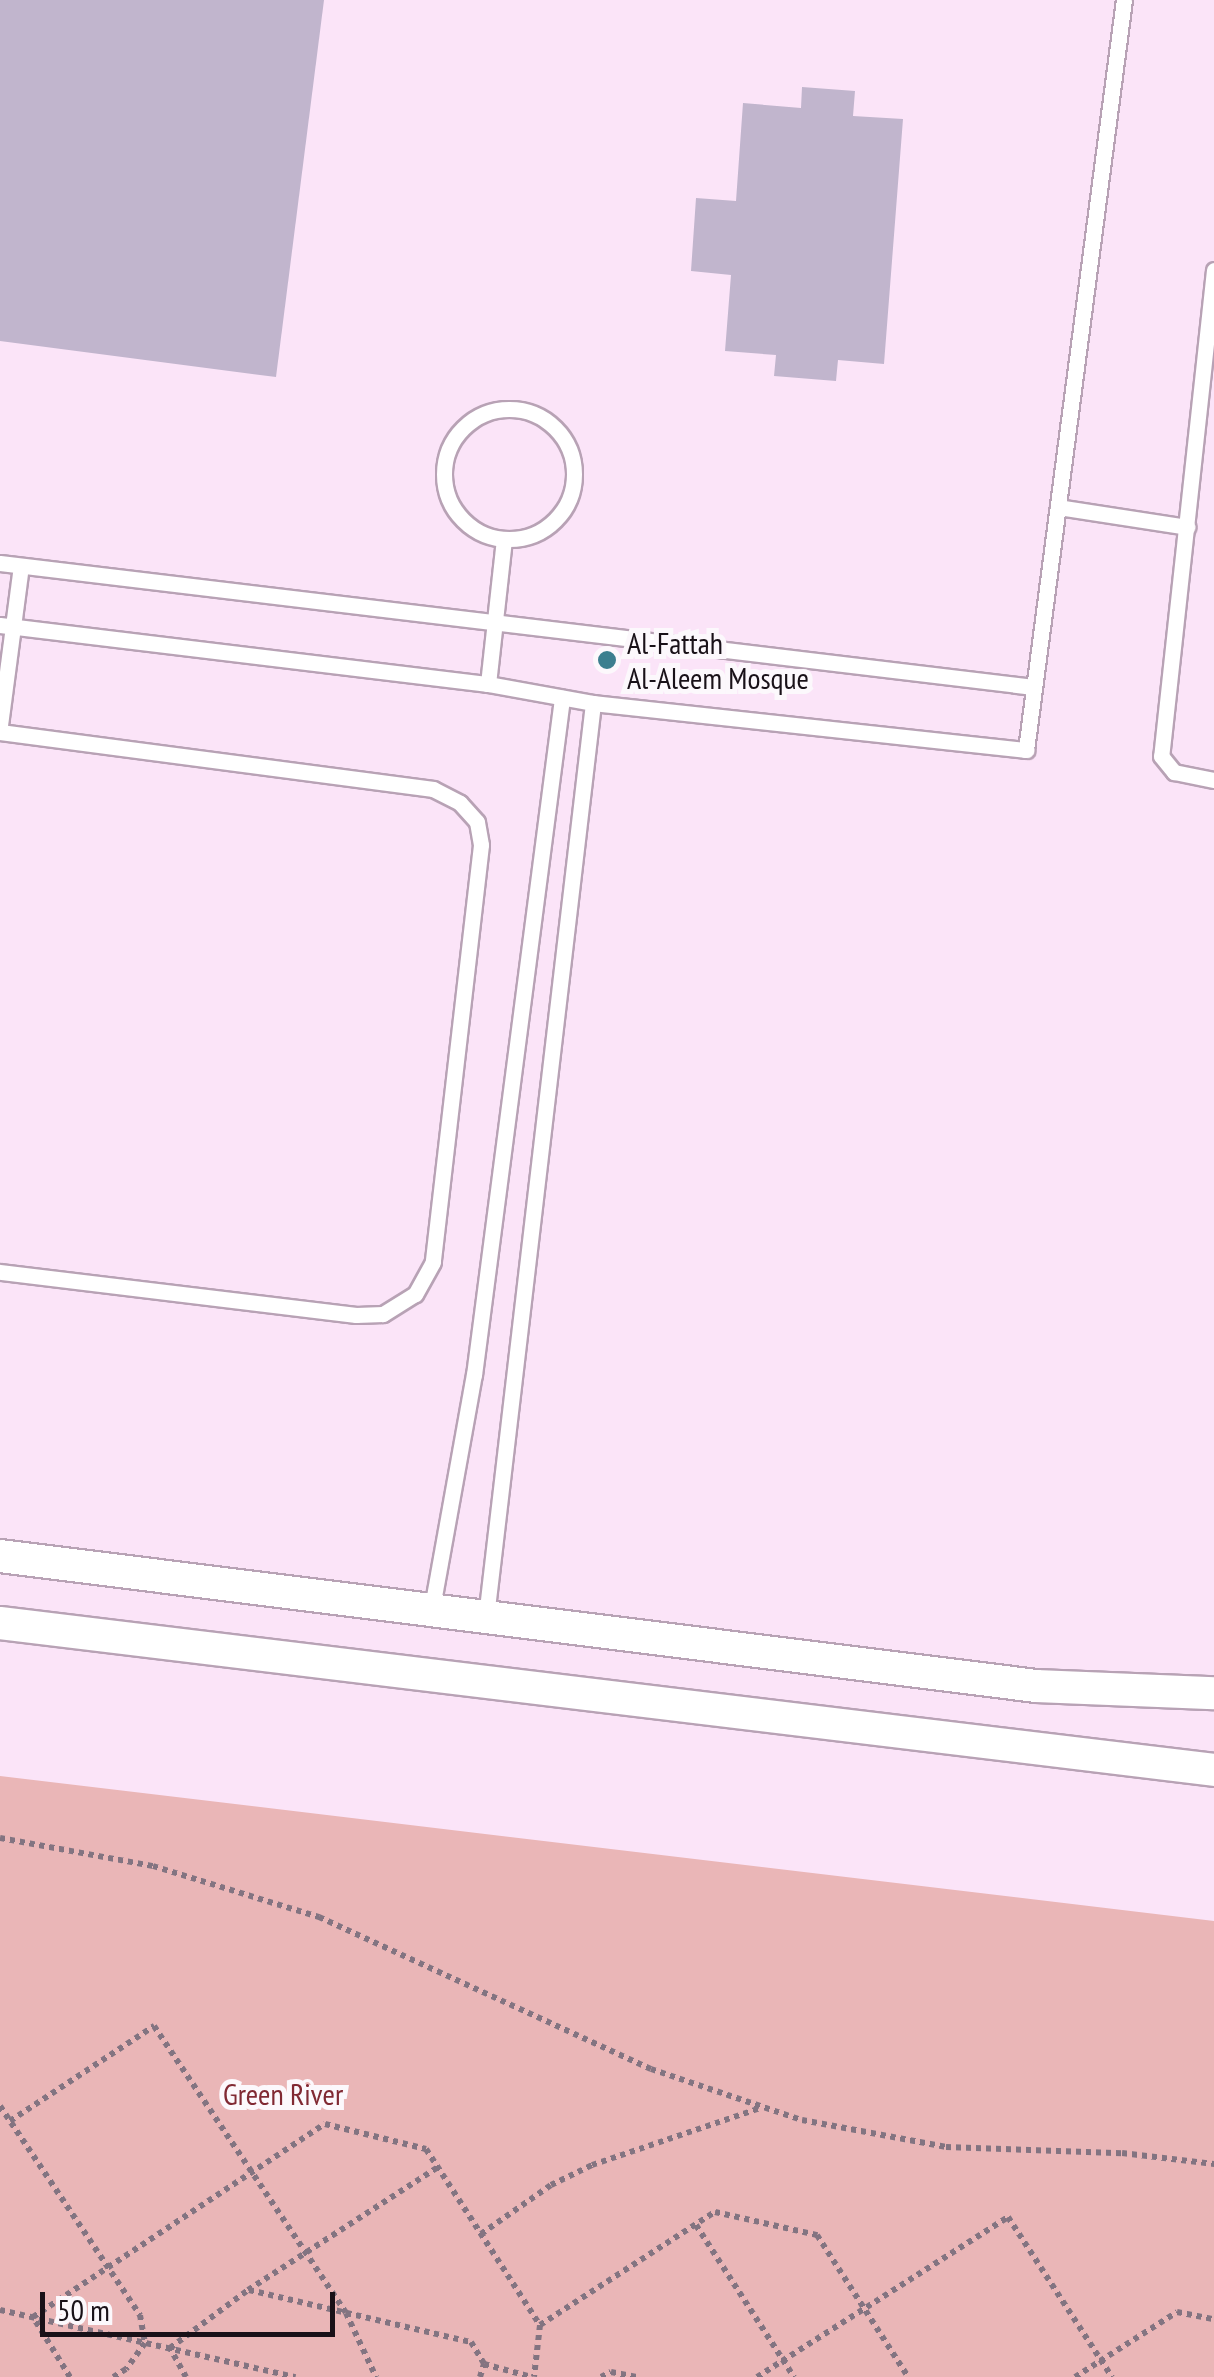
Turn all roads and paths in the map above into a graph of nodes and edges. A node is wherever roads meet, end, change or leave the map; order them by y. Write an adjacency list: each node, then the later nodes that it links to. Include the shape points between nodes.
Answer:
1 (1124, 0): 3 (lane)
2 (1214, 270): 4 (lane)
3 (1058, 508): 4 (lane); 11 (lane)
4 (1187, 527): 15 (lane, via 1161,756 1174,772)
5 (504, 540): 5 (lane, via 535,535 561,516 574,487 574,458 561,432 538,414 510,407 476,416 452,439 443,473 452,506 473,529); 8 (lane)
6 (0, 563): 7 (lane)
7 (21, 566): 8 (lane); 9 (lane)
8 (495, 622): 10 (lane); 11 (lane)
9 (7, 626): 10 (lane); 14 (lane)
10 (488, 684): 12 (lane)
11 (1034, 687): 13 (lane, via 1026,750)
12 (562, 698): 13 (lane); 18 (lane, via 474,1376)
13 (593, 703): 19 (lane)
14 (0, 728): 16 (lane, via 433,789 477,822 482,845 433,1262 415,1294 383,1314 356,1315)
15 (1214, 780)
16 (0, 1272)
17 (0, 1556): 18 (street)
18 (432, 1613): 19 (street)
19 (486, 1620): 21 (street, via 1036,1686)
20 (0, 1624): 22 (street)
21 (1214, 1693)
22 (1214, 1770)
23 (0, 1838): 25 (path, via 153,1866 318,1916 584,2040)
24 (0, 2106): 26 (path)
25 (760, 2108): 27 (path, via 946,2147 1122,2153); 31 (path, via 592,2165)
26 (10, 2121): 29 (path, via 154,2026); 33 (path)
27 (1214, 2164)
28 (438, 2167): 29 (path, via 426,2148 325,2124); 31 (path); 32 (path)
29 (250, 2174): 32 (path); 33 (path)
30 (696, 2224): 35 (path, via 715,2212 817,2235); 40 (path); 43 (path)
31 (481, 2234): 40 (path)
32 (304, 2254): 34 (path); 37 (path)
33 (108, 2266): 38 (path); 41 (path, via 140,2315)
34 (248, 2290): 37 (path); 42 (path)
35 (864, 2308): 43 (path); 44 (path, via 1008,2216); 57 (path)
36 (0, 2310): 38 (path)
37 (346, 2313): 45 (path, via 471,2342); 50 (path)
38 (33, 2318): 41 (path); 46 (path)
39 (1214, 2319): 44 (path, via 1178,2312)
40 (540, 2326): 52 (path)
41 (145, 2342): 42 (path); 47 (path)
42 (170, 2348): 48 (path); 49 (path)
43 (783, 2360): 55 (path); 56 (path)
44 (1101, 2360): 58 (path); 59 (path)
45 (484, 2364): 51 (path); 52 (path)
46 (70, 2377)
47 (113, 2377)
48 (186, 2377)
49 (295, 2377)
50 (376, 2377)
51 (480, 2377)
52 (533, 2377)
53 (601, 2377): 54 (path)
54 (637, 2377)
55 (757, 2377)
56 (794, 2377)
57 (908, 2377)
58 (1075, 2377)
59 (1112, 2377)

